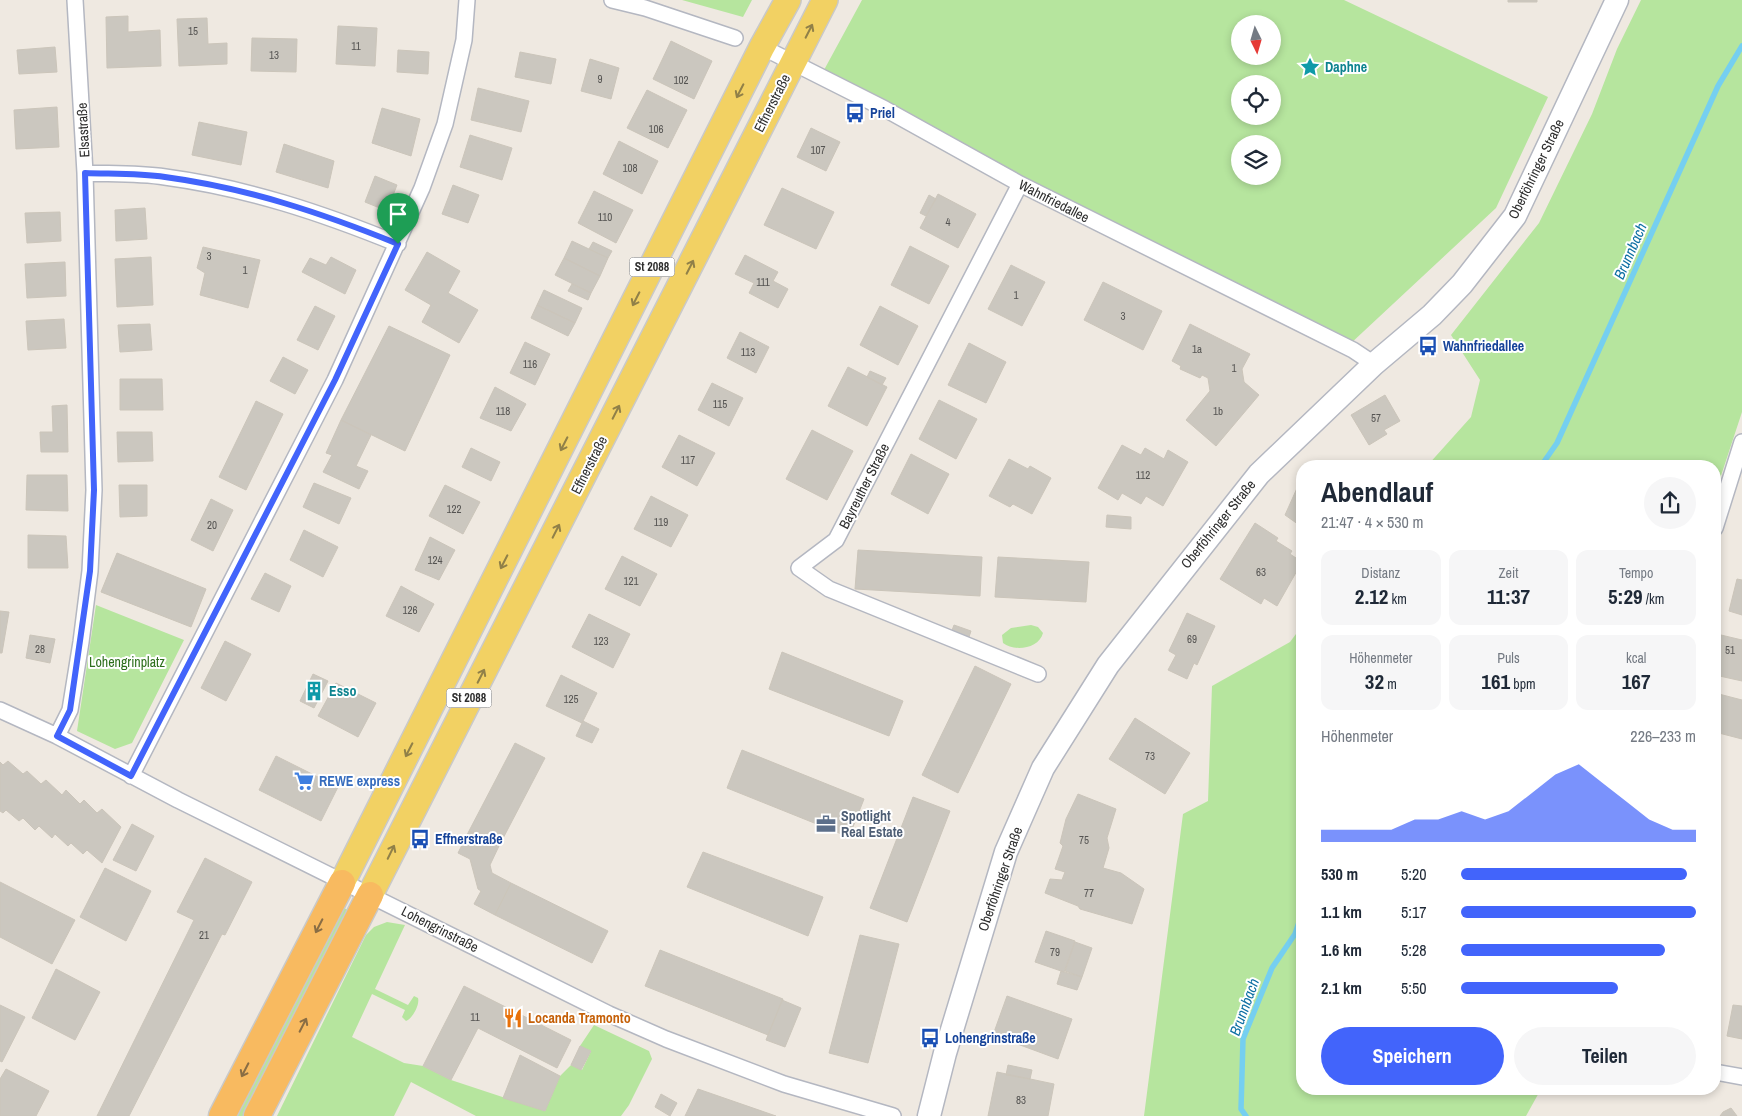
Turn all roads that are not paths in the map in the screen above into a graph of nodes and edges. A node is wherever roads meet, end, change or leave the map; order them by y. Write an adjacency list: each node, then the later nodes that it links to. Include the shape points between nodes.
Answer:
1 (75, 0): 10 (street, Elsastraße)
2 (467, 0): 12 (street, via 464,40 445,124)
3 (612, 0): 7 (street)
4 (788, 0): 8 (main road, St 2088)
5 (825, 0): 9 (main road, Effnerstraße, one-way to 5)
6 (1617, 0): 13 (main road, Oberföhringer Straße, via 1515,216 1462,284 1432,315)
7 (735, 38)
8 (762, 47): 9 (street, Wahnfriedallee); 20 (main road, St 2088, one-way to 20)
9 (793, 62): 11 (street, Wahnfriedallee); 21 (main road, Effnerstraße / St 2088, one-way to 9)
10 (85, 173): 12 (street, via 164,177 253,193 327,215); 18 (street, Elsastraße, via 94,490 90,571 70,710)
11 (1020, 184): 13 (street, Wahnfriedallee, via 1353,350); 16 (street, Bayreuther Straße, via 836,540 799,568 829,589)
12 (398, 244): 19 (street, via 335,380)
13 (1374, 364): 27 (main road, Oberföhringer Straße, via 1259,474 1216,526 1108,665 1043,768 1006,852 944,1053)
14 (1742, 442): 15 (street)
15 (1721, 509)
16 (1038, 674)
17 (0, 710): 18 (street, Lohengrinstraße)
18 (57, 736): 19 (street, Lohengrinstraße)
19 (131, 776): 20 (street, Lohengrinstraße)
20 (342, 882): 21 (street, Lohengrinstraße); 24 (highway, St 2088, one-way to 24)
21 (370, 895): 25 (highway, Effnerstraße / St 2088, one-way to 21); 26 (street, Lohengrinstraße, via 666,1039 784,1084)
22 (1721, 1073): 23 (street)
23 (1742, 1077)
24 (222, 1116)
25 (257, 1116)
26 (893, 1116)
27 (930, 1116)

